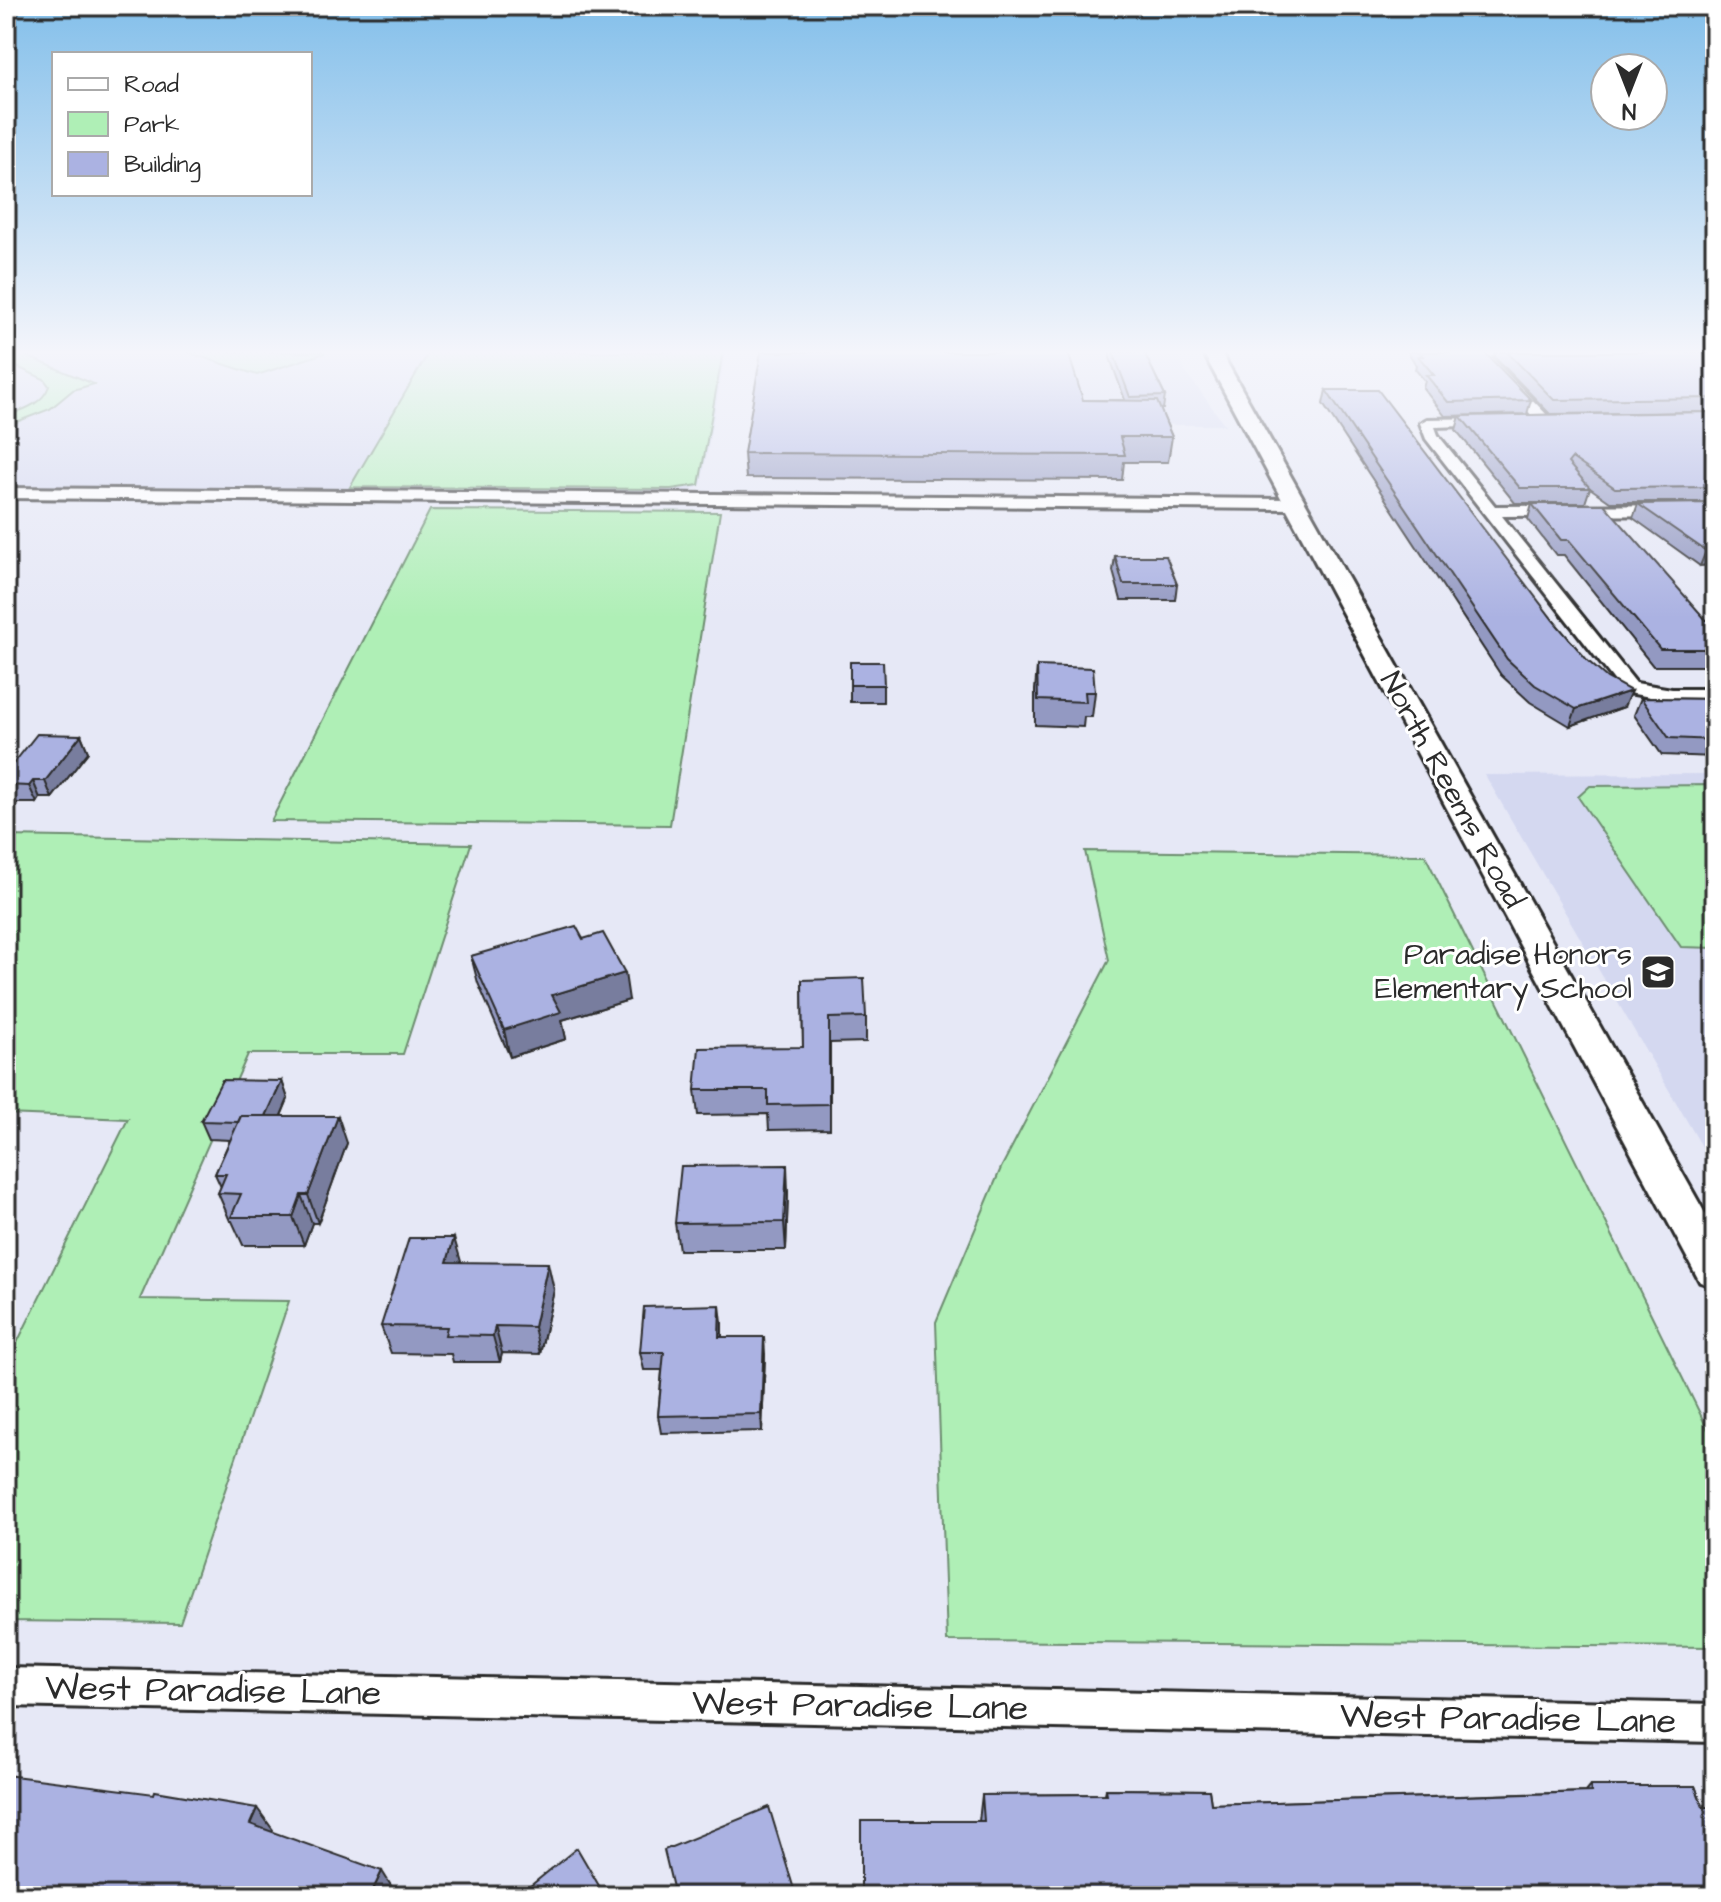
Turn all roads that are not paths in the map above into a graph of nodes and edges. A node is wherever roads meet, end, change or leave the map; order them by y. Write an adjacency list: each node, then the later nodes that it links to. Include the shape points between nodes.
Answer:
1 (1260, 441): 4 (main road, North Reems Road)
2 (1435, 441): 6 (street)
3 (6, 493): 4 (street)
4 (1295, 504): 8 (main road, North Reems Road)
5 (1715, 510): 6 (street)
6 (1489, 511): 7 (street, via 1630,688)
7 (1715, 695)
8 (1715, 1270)
9 (6, 1687): 10 (street, West Paradise Lane)
10 (1715, 1723)

